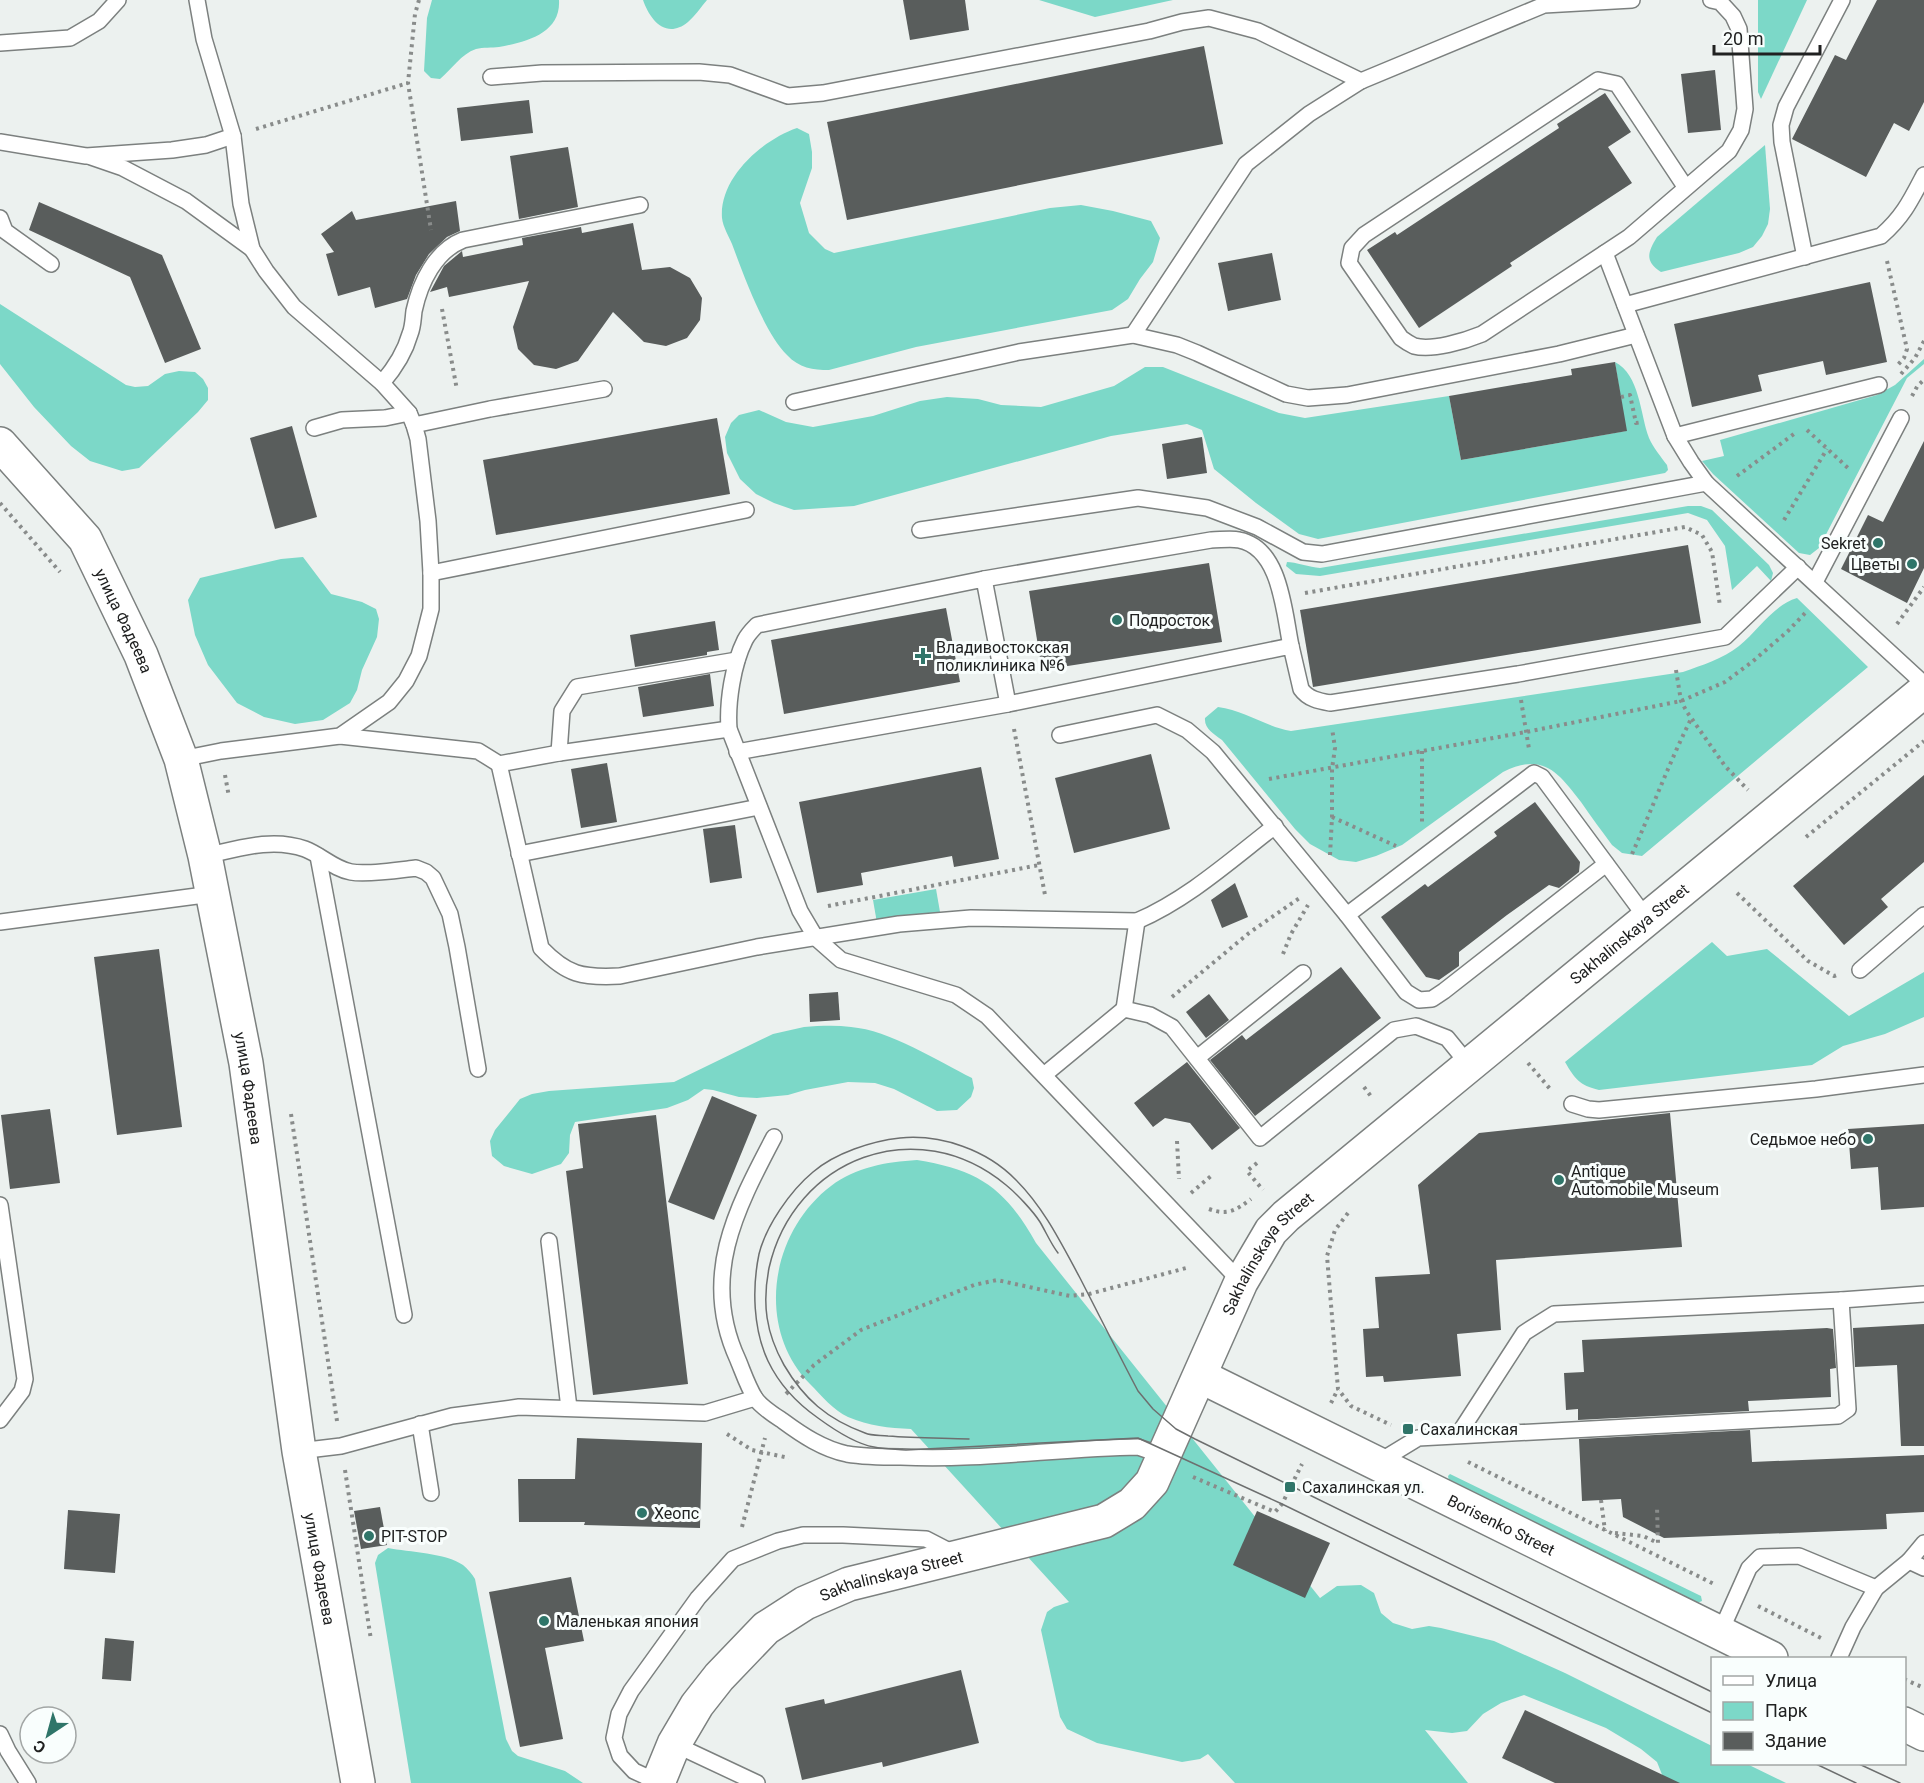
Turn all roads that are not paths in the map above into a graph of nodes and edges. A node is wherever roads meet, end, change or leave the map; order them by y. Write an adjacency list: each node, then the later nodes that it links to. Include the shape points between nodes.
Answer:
1 (118, 0): 6 (lane, via 99,21 70,38)
2 (197, 0): 9 (lane, via 204,39)
3 (1632, 0): 8 (lane, via 1544,4)
4 (1711, 0): 13 (lane, via 1719,2 1733,16 1739,29 1745,109 1741,130 1729,151)
5 (1842, 0): 18 (lane, via 1786,107 1781,125)
6 (0, 43)
7 (491, 77): 8 (lane, via 699,72 730,75 788,96 834,91 1209,18 1258,31)
8 (1361, 81): 21 (lane, via 1309,114 1246,164)
9 (233, 136): 11 (lane, via 172,150); 16 (lane, via 241,204)
10 (0, 142): 11 (lane)
11 (86, 156): 16 (lane, via 123,168 186,201)
12 (1924, 175): 18 (lane, via 1896,223 1881,236)
13 (1686, 188): 17 (lane); 17 (lane, via 1617,84 1598,80 1364,235 1352,248 1349,263 1401,338 1413,346 1428,348 1482,334)
14 (640, 205): 23 (lane, via 453,244 427,274 410,335)
15 (0, 218): 19 (lane, via 5,231)
16 (252, 249): 23 (lane, via 294,307)
17 (1605, 253): 20 (lane)
18 (1805, 257): 20 (lane)
19 (51, 264)
20 (1625, 305): 22 (lane)
21 (1133, 335): 22 (lane, via 1177,345 1286,394 1308,398 1347,394); 26 (lane, via 1019,352)
22 (1636, 335): 30 (lane)
23 (382, 383): 28 (lane)
24 (1879, 385): 30 (lane)
25 (604, 389): 28 (lane, via 461,416)
26 (794, 402)
27 (1900, 418): 38 (lane)
28 (411, 419): 29 (lane, via 342,420); 36 (lane, via 418,439)
29 (314, 428)
30 (1675, 436): 32 (lane)
31 (0, 444): 49 (main road, улица Фадеева, via 85,538 141,655)
32 (1711, 487): 34 (lane, via 1322,554 1303,552 1257,526 1207,508 1138,498); 35 (lane)
33 (746, 510): 36 (lane)
34 (920, 530)
35 (1798, 567): 38 (lane); 39 (lane, via 1725,637 1506,676 1330,703 1304,694)
36 (431, 573): 46 (lane, via 426,633 406,681 389,702)
37 (984, 579): 39 (lane, via 1211,540 1238,540 1262,552 1274,570); 40 (lane, via 757,625 746,638); 43 (lane)
38 (1820, 587): 41 (lane)
39 (1291, 646): 43 (lane)
40 (737, 660): 44 (lane); 48 (lane, via 577,687 562,711)
41 (1924, 684)
42 (1924, 692): 60 (main road, Sakhalinskaya Street)
43 (1008, 704): 47 (lane)
44 (729, 729): 47 (lane); 48 (lane)
45 (1060, 735): 52 (lane, via 1157,715 1186,730 1213,752)
46 (340, 736): 49 (lane); 50 (lane, via 478,751)
47 (737, 752): 51 (lane)
48 (559, 753): 50 (lane)
49 (181, 759): 54 (main road, улица Фадеева)
50 (499, 764): 53 (lane)
51 (759, 807): 53 (lane); 63 (lane, via 800,911)
52 (1275, 826): 58 (lane); 61 (lane, via 1183,896)
53 (519, 854): 63 (lane, via 541,948 572,972 620,976)
54 (205, 856): 55 (lane, via 257,844 305,849); 57 (main road, улица Фадеева)
55 (318, 856): 69 (lane, via 352,872 416,868 434,878 450,914 458,947); 79 (lane)
56 (1606, 864): 58 (lane, via 1432,999 1419,1000 1406,992); 58 (lane, via 1542,777 1534,773); 60 (lane)
57 (212, 894): 62 (lane); 86 (main road, улица Фадеева, via 252,1097)
58 (1347, 915)
59 (1924, 915): 64 (lane)
60 (1647, 919): 68 (main road, Sakhalinskaya Street)
61 (1137, 921): 63 (lane, via 971,918 899,924); 66 (lane)
62 (0, 922)
63 (816, 938): 70 (lane, via 841,960 956,995 987,1016)
64 (1860, 970)
65 (1303, 973): 67 (lane)
66 (1124, 1010): 67 (lane, via 1150,1015 1172,1027); 70 (lane)
67 (1197, 1058): 68 (lane, via 1260,1138 1394,1030 1416,1026 1447,1038)
68 (1469, 1065): 76 (main road, Sakhalinskaya Street, via 1286,1216)
69 (478, 1070)
70 (1044, 1075): 76 (lane)
71 (1924, 1075): 72 (lane, via 1599,1110)
72 (1572, 1104)
73 (774, 1137): 81 (lane, via 727,1239 722,1271 723,1312 729,1341)
74 (0, 1205): 83 (lane, via 25,1379 22,1391)
75 (549, 1240): 82 (lane)
76 (1231, 1271): 80 (main road, Sakhalinskaya Street)
77 (1924, 1294): 78 (lane)
78 (1842, 1300): 85 (lane, via 1554,1314 1524,1333); 85 (lane, via 1848,1409 1838,1416)
79 (404, 1315)
80 (1200, 1376): 87 (main road, Sakhalinskaya Street); 88 (main road, Borisenko Street)
81 (755, 1398): 82 (lane, via 705,1413); 87 (lane, via 795,1430 846,1454 926,1458 1138,1447)
82 (569, 1408): 84 (lane, via 519,1407)
83 (0, 1420)
84 (420, 1424): 86 (lane, via 341,1446); 89 (lane)
85 (1458, 1435): 88 (lane, via 1418,1438)
86 (299, 1451): 103 (main road, улица Фадеева)
87 (1162, 1459): 91 (main road, Sakhalinskaya Street, via 1152,1482 1132,1504 1104,1521)
88 (1377, 1463): 95 (main road, Borisenko Street)
89 (431, 1493)
90 (1924, 1543): 92 (lane)
91 (959, 1557): 101 (main road, Sakhalinskaya Street, via 849,1584 805,1603 766,1628 718,1677); 104 (lane, via 926,1539 843,1534 803,1535 733,1559 698,1598 631,1691 619,1714 614,1738 620,1756 634,1771)
92 (1909, 1561): 93 (lane); 94 (lane)
93 (1924, 1568)
94 (1876, 1588): 95 (lane, via 1799,1556 1760,1557 1749,1568); 96 (lane)
95 (1720, 1633): 97 (main road, Borisenko Street)
96 (1841, 1654)
97 (1768, 1657)
98 (1906, 1725): 100 (main road)
99 (0, 1734): 102 (lane)
100 (1924, 1734)
101 (674, 1744): 104 (main road, Sakhalinskaya Street); 105 (lane)
102 (28, 1783)
103 (358, 1783)
104 (658, 1783)
105 (757, 1783)

